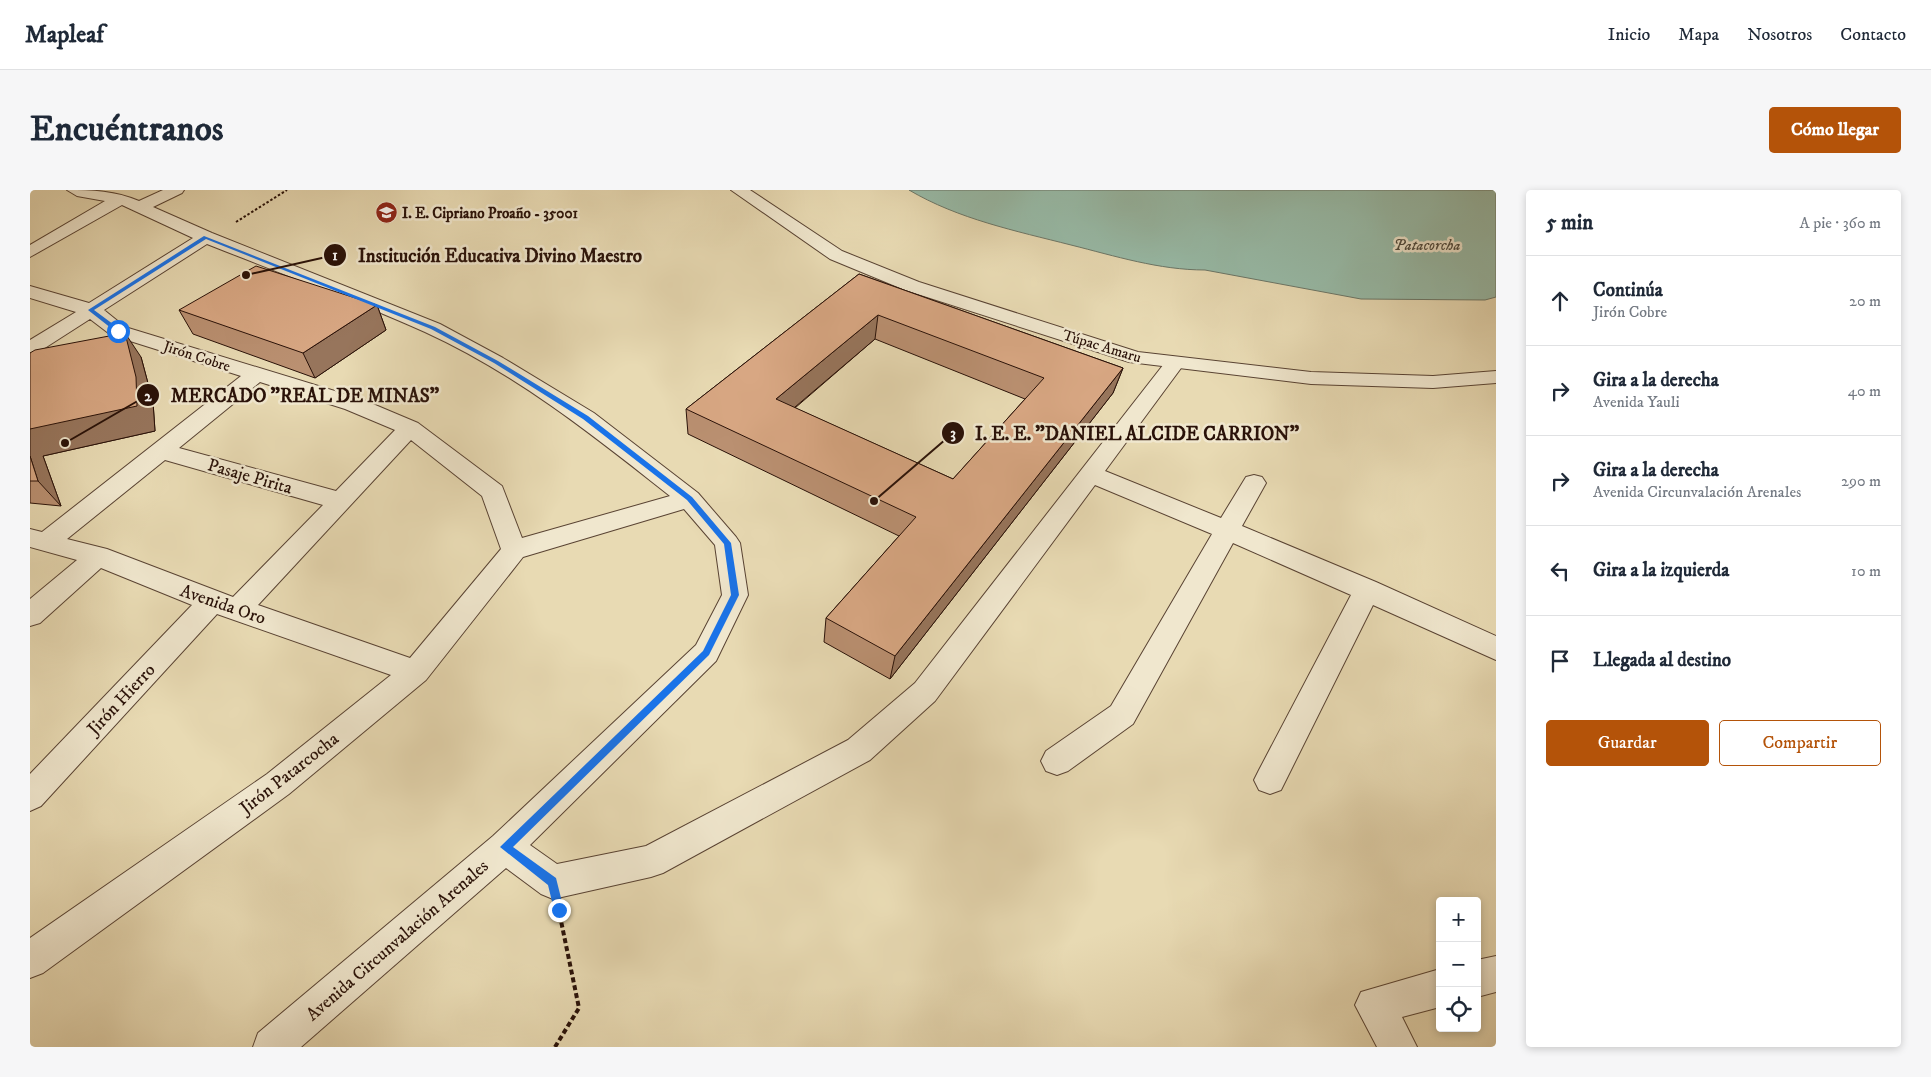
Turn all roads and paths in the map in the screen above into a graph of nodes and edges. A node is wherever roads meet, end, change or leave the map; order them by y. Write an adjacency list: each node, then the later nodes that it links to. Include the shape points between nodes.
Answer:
1 (76, 190): 5 (street, Avenida Circunvalación Arenales)
2 (176, 190): 6 (street)
3 (287, 190): 7 (path, via 250,215)
4 (739, 190): 12 (street, Túpac Amaru, via 836,255 912,286 1136,358)
5 (116, 195): 6 (street, Avenida Circunvalación Arenales); 8 (street)
6 (140, 208): 7 (street, Avenida Circunvalación Arenales)
7 (206, 237): 10 (street); 19 (street, Avenida Circunvalación Arenales, via 449,336 586,418)
8 (30, 252)
9 (30, 292): 10 (street, Jirón Cobre)
10 (91, 310): 11 (street); 13 (street, Jirón Cobre, via 118,331)
11 (30, 349)
12 (1174, 364): 14 (street, Túpac Amaru, via 1311,378 1433,382); 17 (street)
13 (256, 375): 15 (street, Jirón Cobre, via 353,404); 16 (street)
14 (1496, 378)
15 (410, 428): 20 (street, Jirón Hierro); 23 (street, Jirón Cobre, via 493,492)
16 (161, 451): 20 (street, Pasaje Pirita); 22 (street)
17 (1090, 474): 21 (street); 34 (street, via 925,692 859,750 651,861)
18 (1254, 483): 21 (street)
19 (689, 499): 23 (street); 33 (street, Avenida Circunvalación Arenales, via 728,543 735,595 706,653)
20 (340, 501): 26 (street, Jirón Hierro)
21 (1228, 529): 25 (street); 30 (street, via 1122,715)
22 (38, 540): 24 (street, Avenida Oro)
23 (514, 550): 29 (street, Jirón Patarcocha)
24 (98, 556): 26 (street, Avenida Oro); 27 (street)
25 (1367, 589): 28 (street); 31 (street)
26 (225, 605): 29 (street, Avenida Oro); 32 (street, Jirón Hierro)
27 (30, 614)
28 (1496, 650)
29 (416, 672): 35 (street, Jirón Patarcocha, via 278,784)
30 (1058, 761)
31 (1270, 780)
32 (30, 796)
33 (505, 847): 34 (street); 39 (street, Avenida Circunvalación Arenales)
34 (553, 882): 40 (path, via 579,1008)
35 (30, 960)
36 (1496, 974): 37 (street)
37 (1481, 978)
38 (1436, 989): 41 (street, via 1374,1005)
39 (272, 1047)
40 (555, 1047)
41 (1398, 1047)

